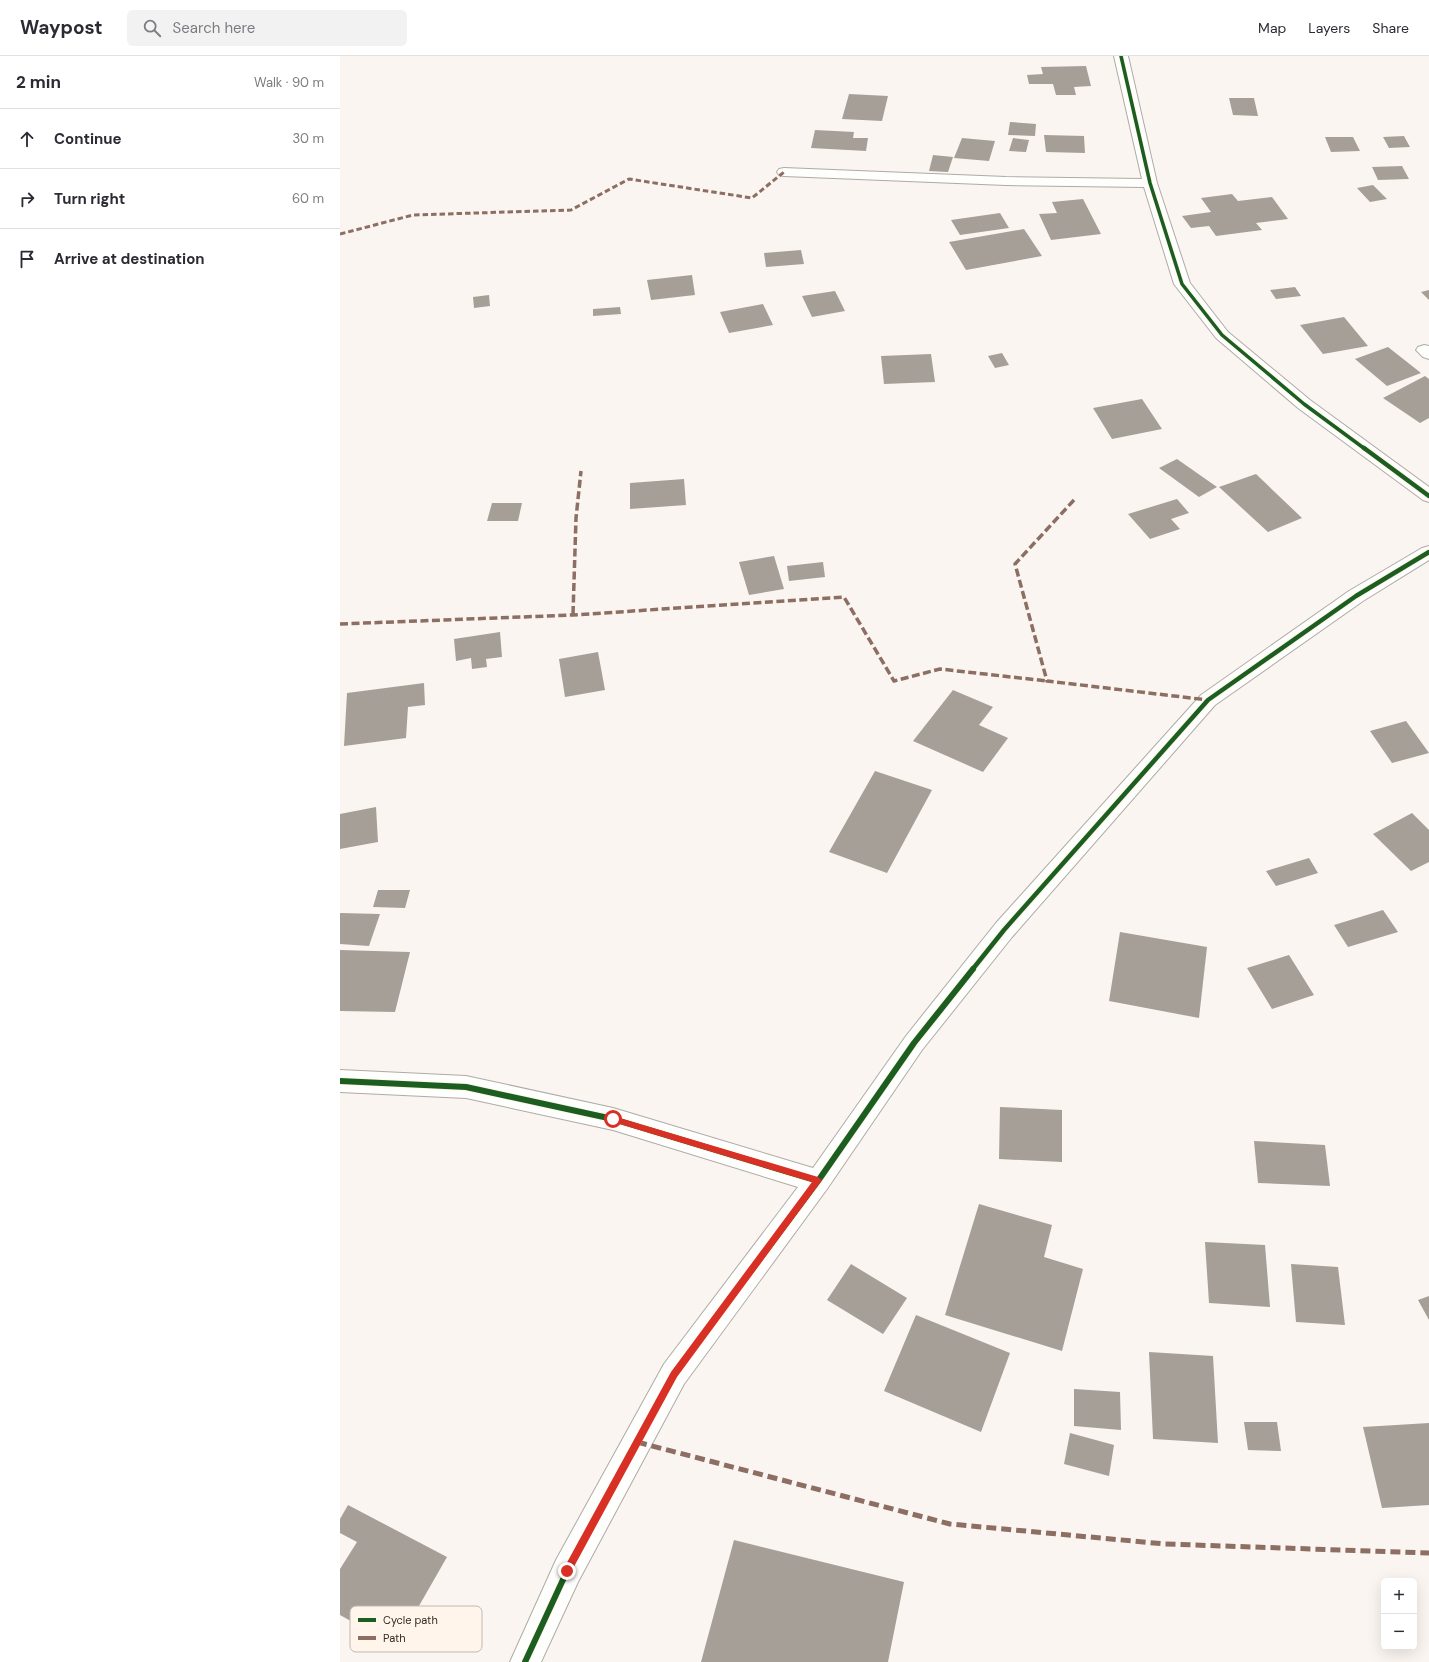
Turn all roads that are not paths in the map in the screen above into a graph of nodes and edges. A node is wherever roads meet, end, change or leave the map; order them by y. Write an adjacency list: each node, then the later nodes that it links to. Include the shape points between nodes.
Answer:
1 (1121, 56): 3 (street)
2 (784, 172): 3 (street, via 1006,181)
3 (1150, 183): 4 (street, via 1182,284 1222,335 1304,404)
4 (1429, 496)
5 (1429, 552): 7 (street, via 1356,596 1208,700 1004,930 914,1043)
6 (340, 1081): 7 (street, via 466,1086 613,1119)
7 (818, 1180): 8 (street, via 674,1374 567,1571)
8 (526, 1662)

